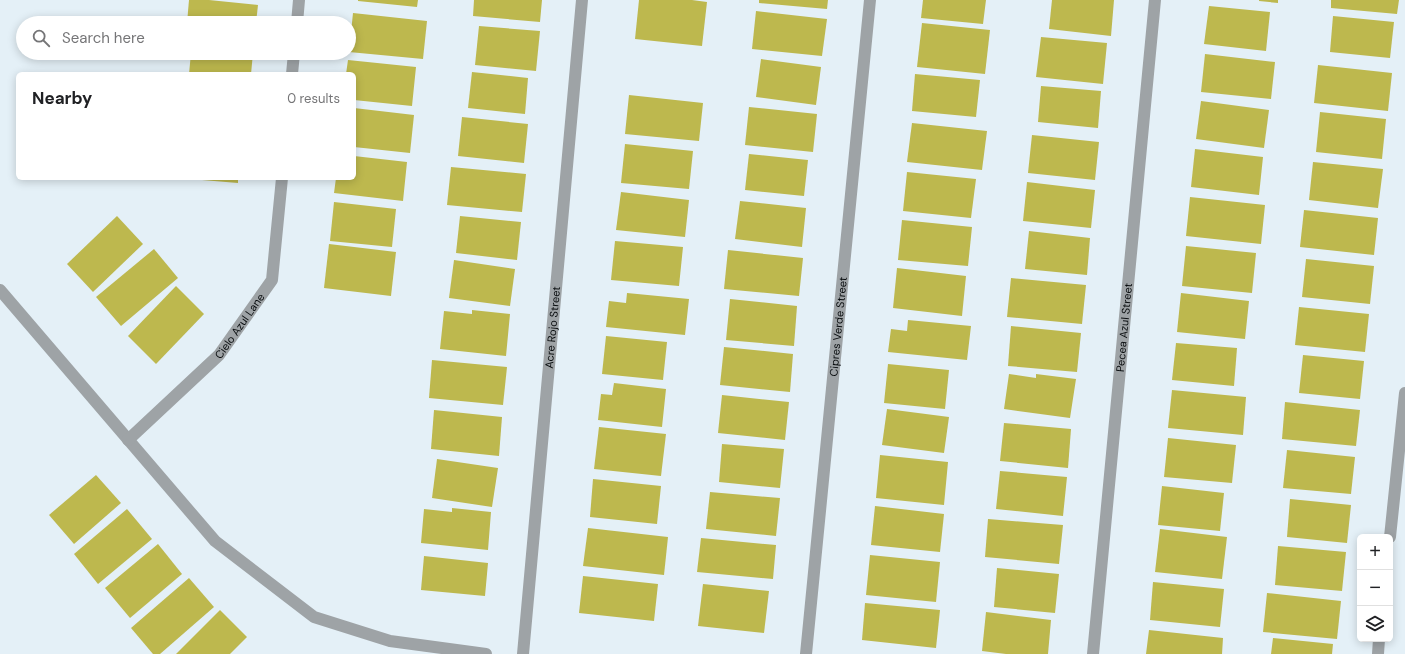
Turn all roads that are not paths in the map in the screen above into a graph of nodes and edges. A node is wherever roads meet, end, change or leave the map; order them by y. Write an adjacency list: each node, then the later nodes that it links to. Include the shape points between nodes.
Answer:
1 (299, 0): 5 (street)
2 (582, 0): 15 (street, Acre Rojo Street)
3 (870, 0): 16 (street, Cipres Verde Street)
4 (1155, 0): 17 (street, Pecea Azul Street)
5 (298, 16)
6 (293, 60): 7 (street)
7 (292, 72)
8 (282, 180): 11 (street, Cielo Azul Lane, via 272,280 219,355)
9 (0, 290): 11 (street)
10 (1405, 392): 12 (street)
11 (128, 440): 14 (street, via 215,541 314,617 390,641)
12 (1390, 534)
13 (1379, 642): 18 (street)
14 (486, 654)
15 (523, 654)
16 (806, 654)
17 (1093, 654)
18 (1378, 654)

